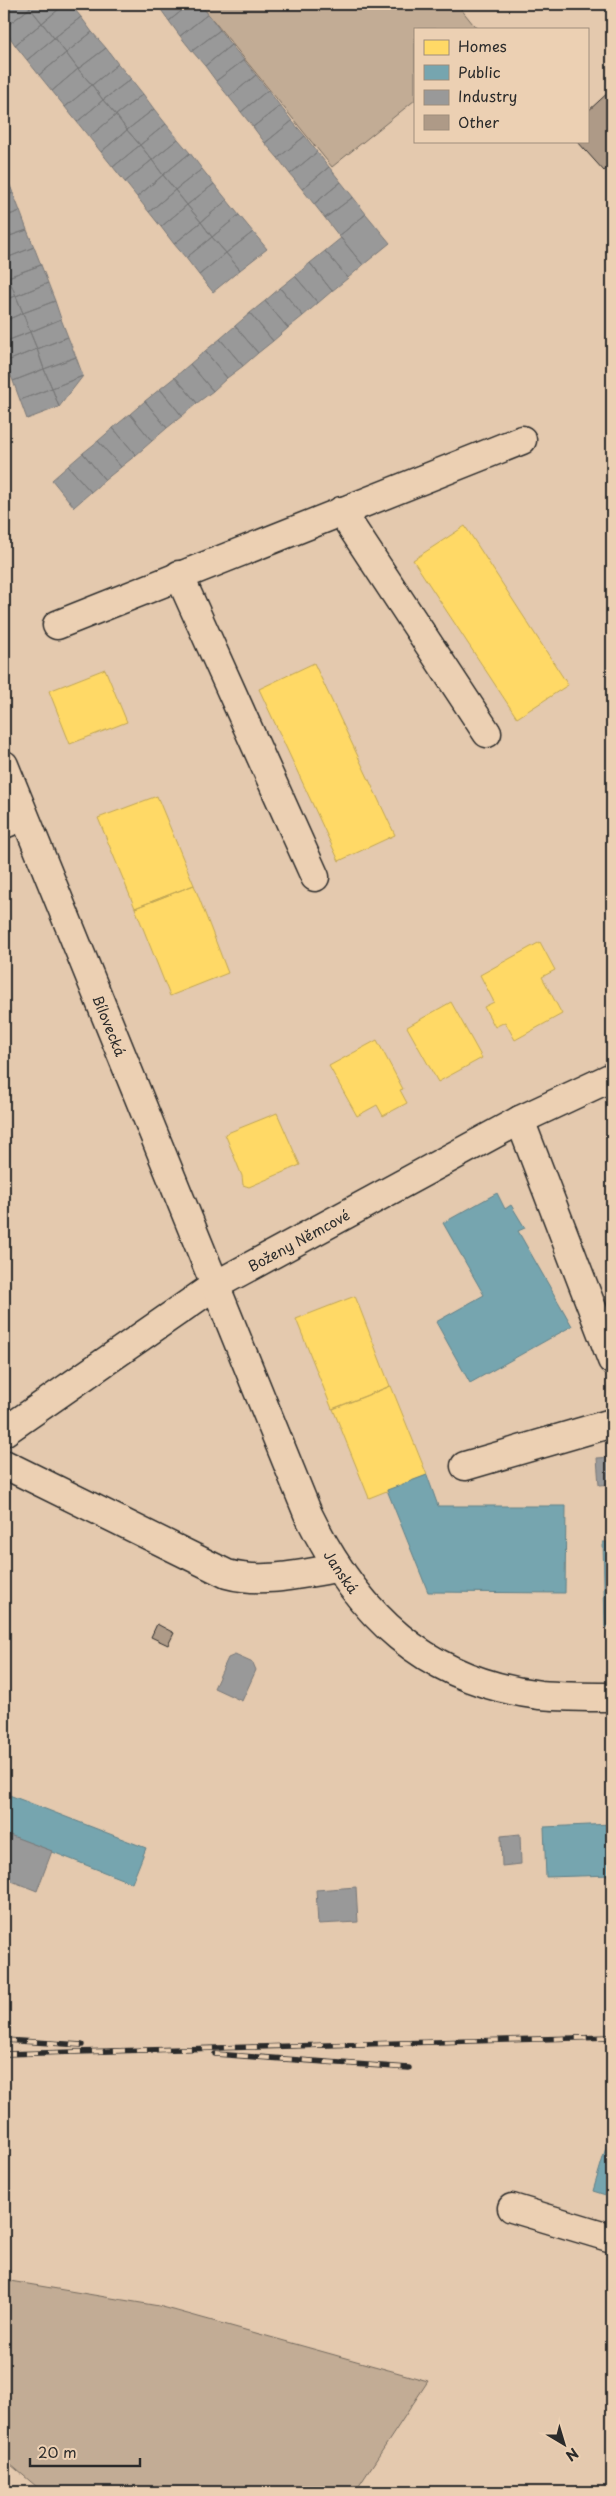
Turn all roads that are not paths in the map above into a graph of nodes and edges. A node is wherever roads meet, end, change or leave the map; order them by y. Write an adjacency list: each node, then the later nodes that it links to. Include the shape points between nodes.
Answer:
1 (522, 440): 2 (main road)
2 (340, 511): 3 (main road); 5 (main road)
3 (179, 575): 4 (main road); 8 (main road)
4 (57, 625)
5 (487, 732)
6 (4, 766): 7 (main road, Bílovecká)
7 (14, 820): 11 (main road, Bílovecká)
8 (315, 877)
9 (612, 1077): 10 (main road, Boženy Němcové)
10 (520, 1120): 11 (main road, Boženy Němcové); 12 (main road)
11 (214, 1286): 14 (main road, Boženy Němcové); 17 (main road, Janská, via 308,1514)
12 (612, 1360)
13 (612, 1423): 16 (main road)
14 (4, 1432)
15 (4, 1464): 17 (main road, via 227,1574 260,1579)
16 (464, 1466)
17 (337, 1568): 18 (main road, Janská, via 376,1618 396,1636 462,1676 540,1695)
18 (612, 1696)
19 (512, 2208): 20 (main road)
20 (612, 2238)

